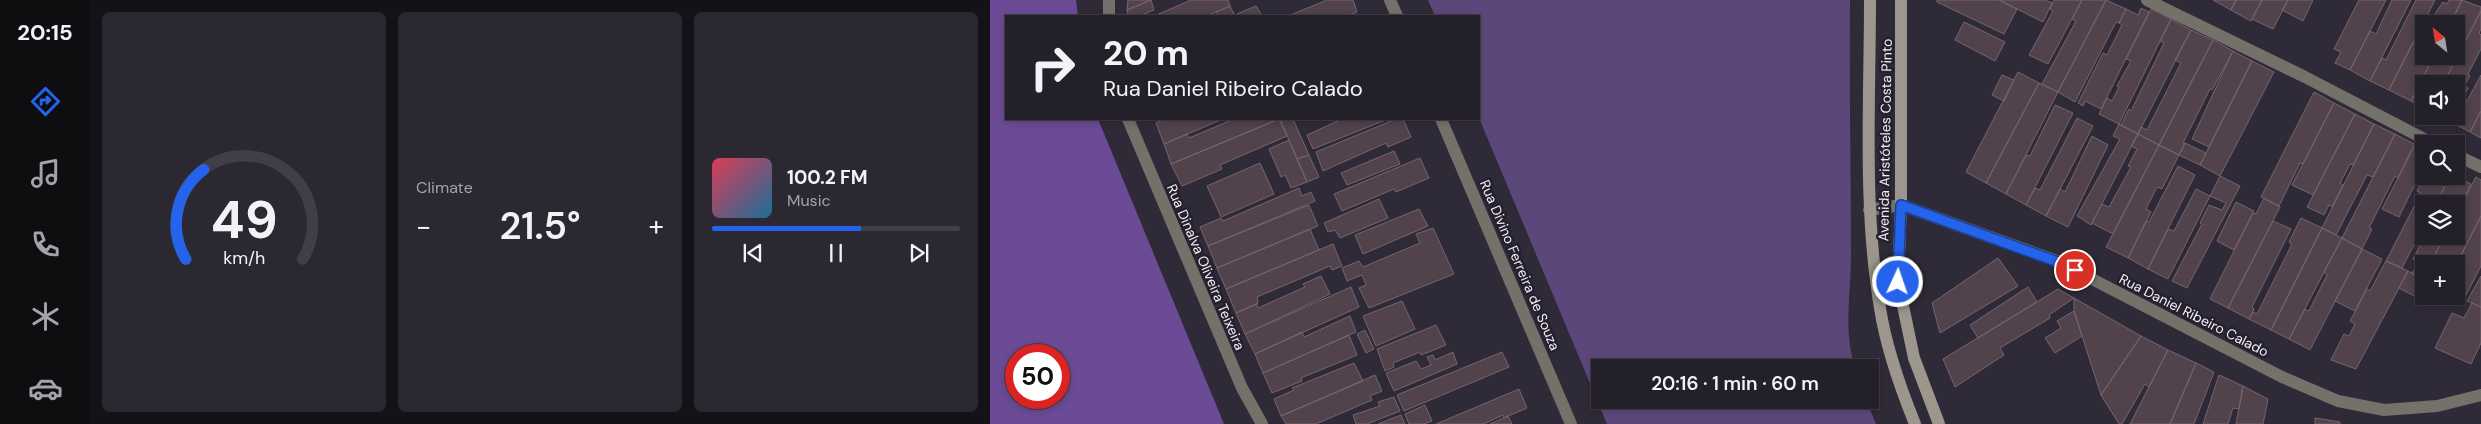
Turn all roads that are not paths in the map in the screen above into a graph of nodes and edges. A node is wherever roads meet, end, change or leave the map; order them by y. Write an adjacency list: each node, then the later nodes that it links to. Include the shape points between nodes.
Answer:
1 (1109, 0): 6 (street)
2 (1390, 0): 7 (street)
3 (1870, 0): 14 (main road, Avenida Aristóteles Costa Pinto)
4 (1901, 0): 13 (main road, Avenida Aristóteles Costa Pinto)
5 (2147, 0): 10 (street)
6 (1109, 15)
7 (1397, 15)
8 (1128, 120): 16 (street, Rua Dinalva Oliveira Teixeira, via 1242,388)
9 (1441, 120): 17 (street, Rua Divino Ferreira de Souza)
10 (2417, 135)
11 (2465, 159): 12 (street)
12 (2481, 167)
13 (1901, 205): 14 (street, Rua Daniel Ribeiro Calado); 15 (street, Rua Daniel Ribeiro Calado, via 2058,262 2282,377 2338,401 2384,410 2437,406); 19 (main road, Avenida Aristóteles Costa Pinto, via 1898,282 1914,358)
14 (1870, 210): 18 (main road, Avenida Aristóteles Costa Pinto, via 1880,308 1902,394)
15 (2481, 395)
16 (1262, 424)
17 (1571, 424)
18 (1915, 424)
19 (1939, 424)

